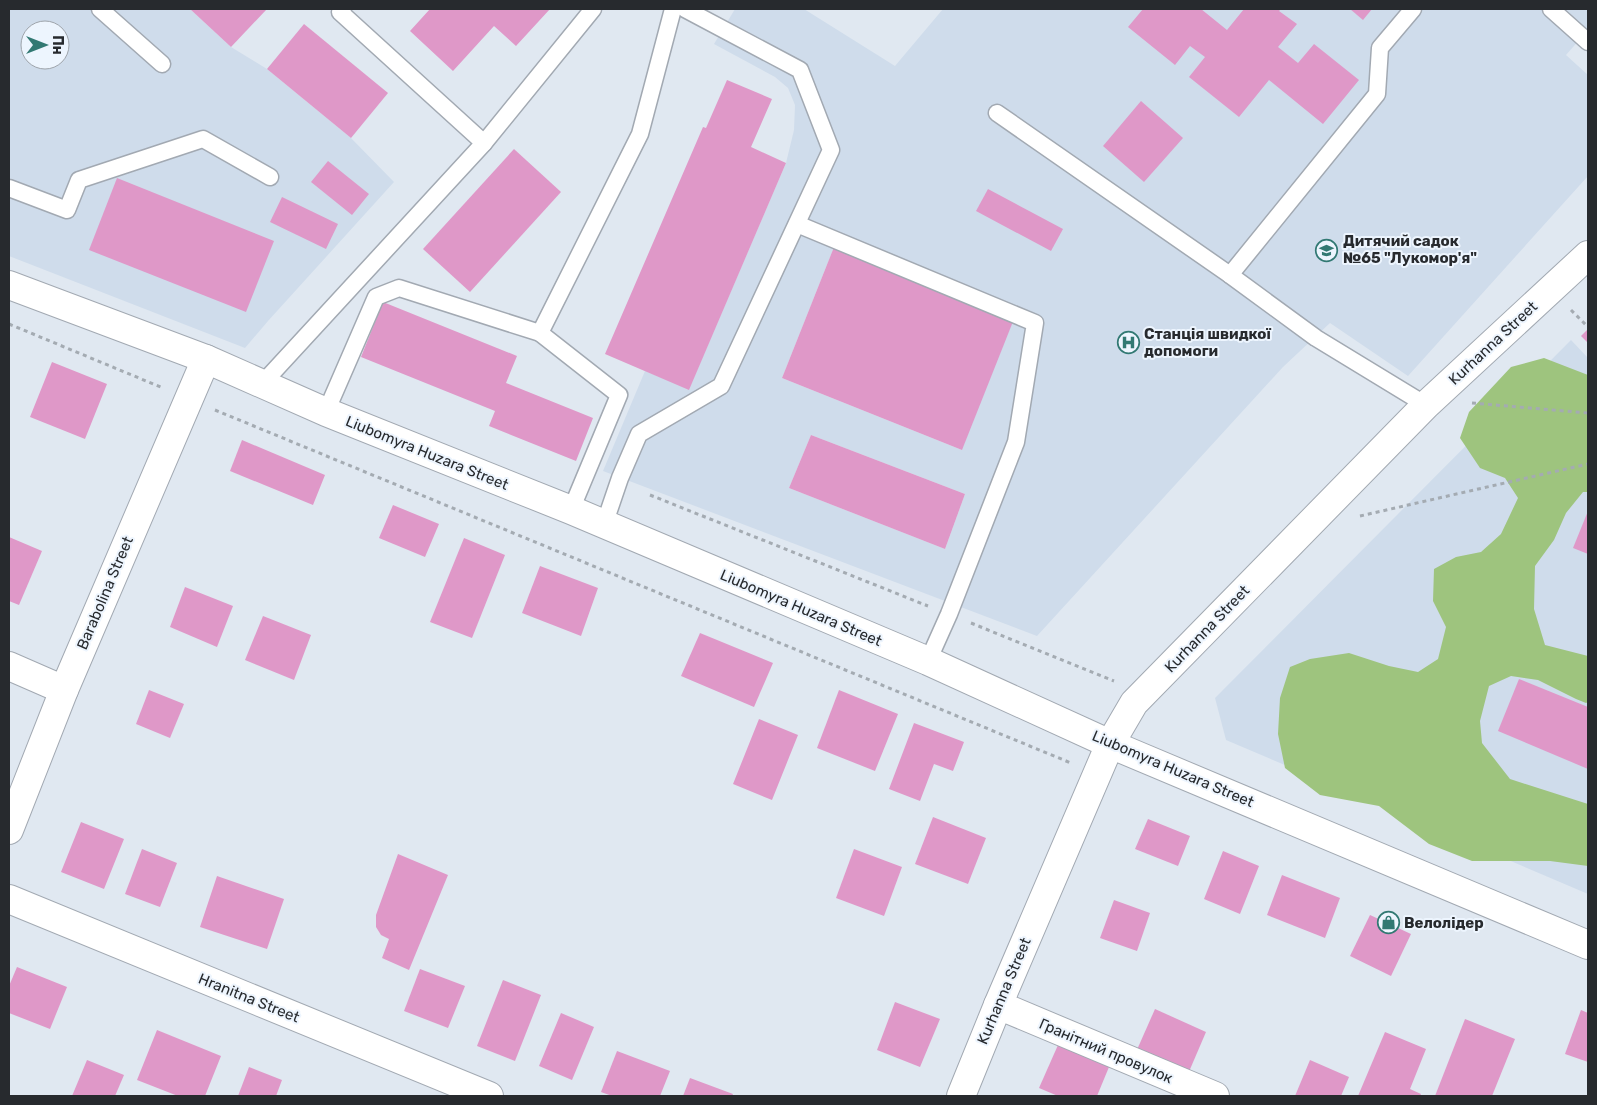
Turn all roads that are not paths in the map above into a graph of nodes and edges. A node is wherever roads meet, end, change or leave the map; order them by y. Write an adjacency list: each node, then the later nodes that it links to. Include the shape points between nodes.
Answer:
1 (100, 9): 9 (lane)
2 (343, 9): 11 (lane, via 340,12)
3 (593, 9): 11 (lane)
4 (673, 9): 18 (lane, via 640,134)
5 (686, 9): 14 (lane, via 800,70 831,150)
6 (1413, 9): 16 (lane, via 1380,48 1377,94)
7 (1551, 9): 8 (lane)
8 (1588, 42)
9 (162, 64)
10 (996, 112): 16 (lane)
11 (484, 143): 20 (lane)
12 (270, 177): 13 (lane, via 203,139 78,180 67,210)
13 (9, 188)
14 (797, 224): 24 (lane, via 721,386 639,434); 25 (lane, via 1035,323 1016,442)
15 (1588, 255): 21 (street, Kurhanna Street)
16 (1230, 275): 21 (lane, via 1316,338)
17 (9, 285): 19 (street, Liubomyra Huzara Street)
18 (540, 333): 22 (lane, via 400,288 376,297); 23 (lane, via 619,395)
19 (206, 359): 20 (street, Liubomyra Huzara Street); 27 (street, Barabolina Street)
20 (262, 384): 22 (street, Liubomyra Huzara Street)
21 (1426, 405): 28 (street, Kurhanna Street, via 1134,703)
22 (326, 412): 23 (street, Liubomyra Huzara Street)
23 (571, 510): 24 (street, Liubomyra Huzara Street)
24 (604, 525): 25 (street, Liubomyra Huzara Street)
25 (928, 661): 28 (street, Liubomyra Huzara Street)
26 (9, 666): 27 (street)
27 (64, 690): 29 (street, Barabolina Street)
28 (1110, 744): 31 (street, Liubomyra Huzara Street); 32 (street, Kurhanna Street)
29 (9, 830)
30 (9, 899): 33 (street, Hranitna Street)
31 (1588, 945)
32 (998, 1005): 34 (street, Kurhanna Street); 35 (street, Гранітний провулок)
33 (489, 1096)
34 (961, 1096)
35 (1215, 1096)

